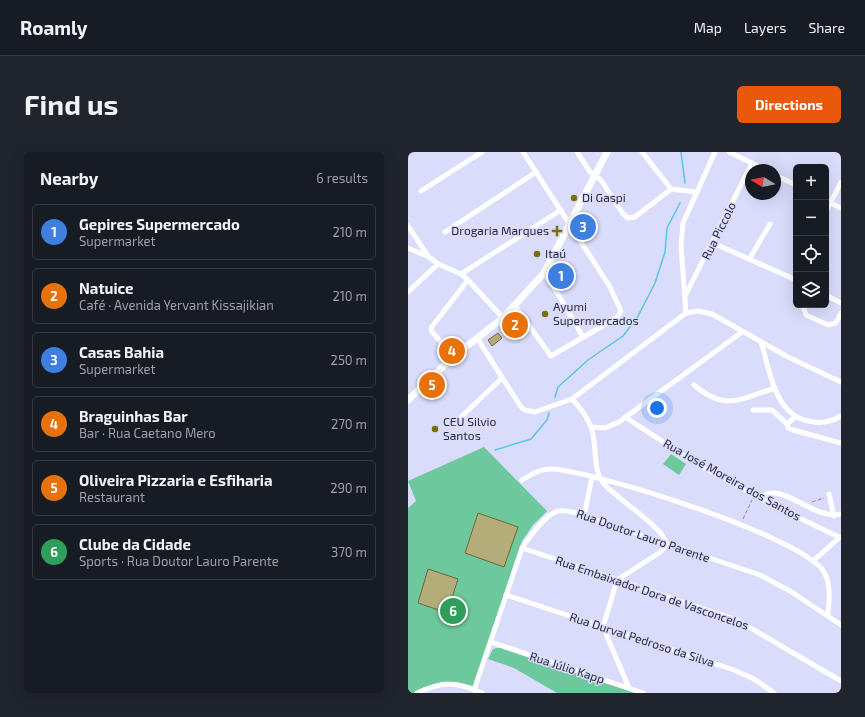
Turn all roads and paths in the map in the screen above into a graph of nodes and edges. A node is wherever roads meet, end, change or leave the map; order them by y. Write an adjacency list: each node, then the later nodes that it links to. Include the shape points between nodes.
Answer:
1 (482, 152): 15 (street)
2 (523, 152): 9 (street)
3 (576, 152): 10 (street, via 590,172)
4 (607, 152): 10 (main road)
5 (642, 152): 14 (street)
6 (715, 152): 16 (street)
7 (729, 152): 8 (street)
8 (752, 163): 25 (street, Rua Piccolo)
9 (536, 172): 20 (street); 24 (street)
10 (596, 176): 14 (street, via 628,218 635,217); 21 (main road)
11 (781, 178): 13 (street)
12 (841, 182): 17 (street)
13 (793, 184)
14 (671, 189): 16 (street)
15 (421, 191)
16 (696, 192): 36 (street, via 684,218 682,230)
17 (829, 200)
18 (829, 202): 19 (street)
19 (841, 208)
20 (561, 210): 21 (street); 31 (street)
21 (570, 223): 30 (main road); 44 (street, via 610,287 621,311 618,316)
22 (770, 224): 28 (street)
23 (408, 226): 27 (street)
24 (445, 232)
25 (713, 243): 28 (street); 36 (street, Rua Piccolo)
26 (408, 248): 27 (street)
27 (429, 257): 29 (street)
28 (750, 258): 32 (street)
29 (438, 264): 31 (street); 34 (street)
30 (544, 273): 38 (main road); 44 (street)
31 (461, 274): 33 (street)
32 (793, 277)
33 (468, 280): 42 (street); 47 (street, via 431,328)
34 (408, 292)
35 (829, 297): 37 (street)
36 (684, 298): 40 (street)
37 (841, 303)
38 (515, 306): 42 (main road); 44 (street, via 552,356)
39 (804, 308): 41 (street, via 806,315 828,325 836,323)
40 (686, 313): 43 (street, via 698,311 712,314); 52 (street)
41 (841, 313)
42 (503, 318): 45 (main road)
43 (742, 332): 46 (street); 56 (street)
44 (583, 337)
45 (478, 338): 47 (main road); 48 (street)
46 (761, 342): 49 (street); 51 (street)
47 (454, 356): 53 (main road)
48 (502, 378): 52 (street, via 521,407 530,412); 58 (street)
49 (841, 382)
50 (694, 385): 51 (street, via 715,400 726,402)
51 (775, 388): 57 (street, via 784,408)
52 (572, 399): 60 (street, via 584,412)
53 (408, 400)
54 (754, 410): 59 (street, via 772,410)
55 (841, 416): 57 (street, via 821,422)
56 (625, 417): 60 (street, via 612,426); 66 (street, Rua José Moreira dos Santos, via 681,454)
57 (795, 417): 59 (street)
58 (459, 418)
59 (787, 424): 61 (street, via 788,428 793,430)
60 (592, 428): 63 (street)
61 (841, 443)
62 (592, 476): 63 (street); 64 (street, via 552,469 543,470); 69 (street)
63 (599, 478): 71 (street); 73 (street, via 662,535)
64 (522, 480)
65 (829, 495): 67 (path); 70 (street)
66 (760, 498): 67 (street, via 767,493 778,493); 71 (path, via 753,499); 72 (street, Rua José Moreira dos Santos)
67 (804, 506): 70 (street)
68 (841, 514): 70 (street)
69 (584, 516): 73 (street, Rua Doutor Lauro Parente); 74 (street, Rua Doutor Lauro Parente, via 566,511 555,512 536,528)
70 (834, 516)
71 (740, 525): 75 (street, via 803,554)
72 (841, 538): 75 (street)
73 (666, 544): 76 (street, via 654,557); 78 (street, Rua Doutor Lauro Parente, via 760,575)
74 (522, 548): 76 (street, Rua Embaixador Dora de Vasconcelos); 77 (street, Rua Doutor Lauro Parente)
75 (813, 562): 78 (street, via 822,569 828,581)
76 (617, 580): 80 (street); 82 (street, Rua Embaixador Dora de Vasconcelos, via 737,620)
77 (506, 595): 80 (street, Rua Durval Pedroso da Silva); 81 (street, Rua Doutor Lauro Parente)
78 (828, 616): 79 (street, Rua Doutor Lauro Parente)
79 (841, 625)
80 (603, 627): 83 (street); 88 (street, Rua Durval Pedroso da Silva, via 734,670 754,679)
81 (491, 642): 83 (street, Rua Júlio Kapp); 84 (street, Rua Doutor Lauro Parente)
82 (841, 681)
83 (629, 688): 87 (street, Rua Júlio Kapp)
84 (474, 690): 85 (street, via 458,684 444,683); 86 (street)
85 (417, 693)
86 (482, 693)
87 (643, 693)
88 (774, 693)

